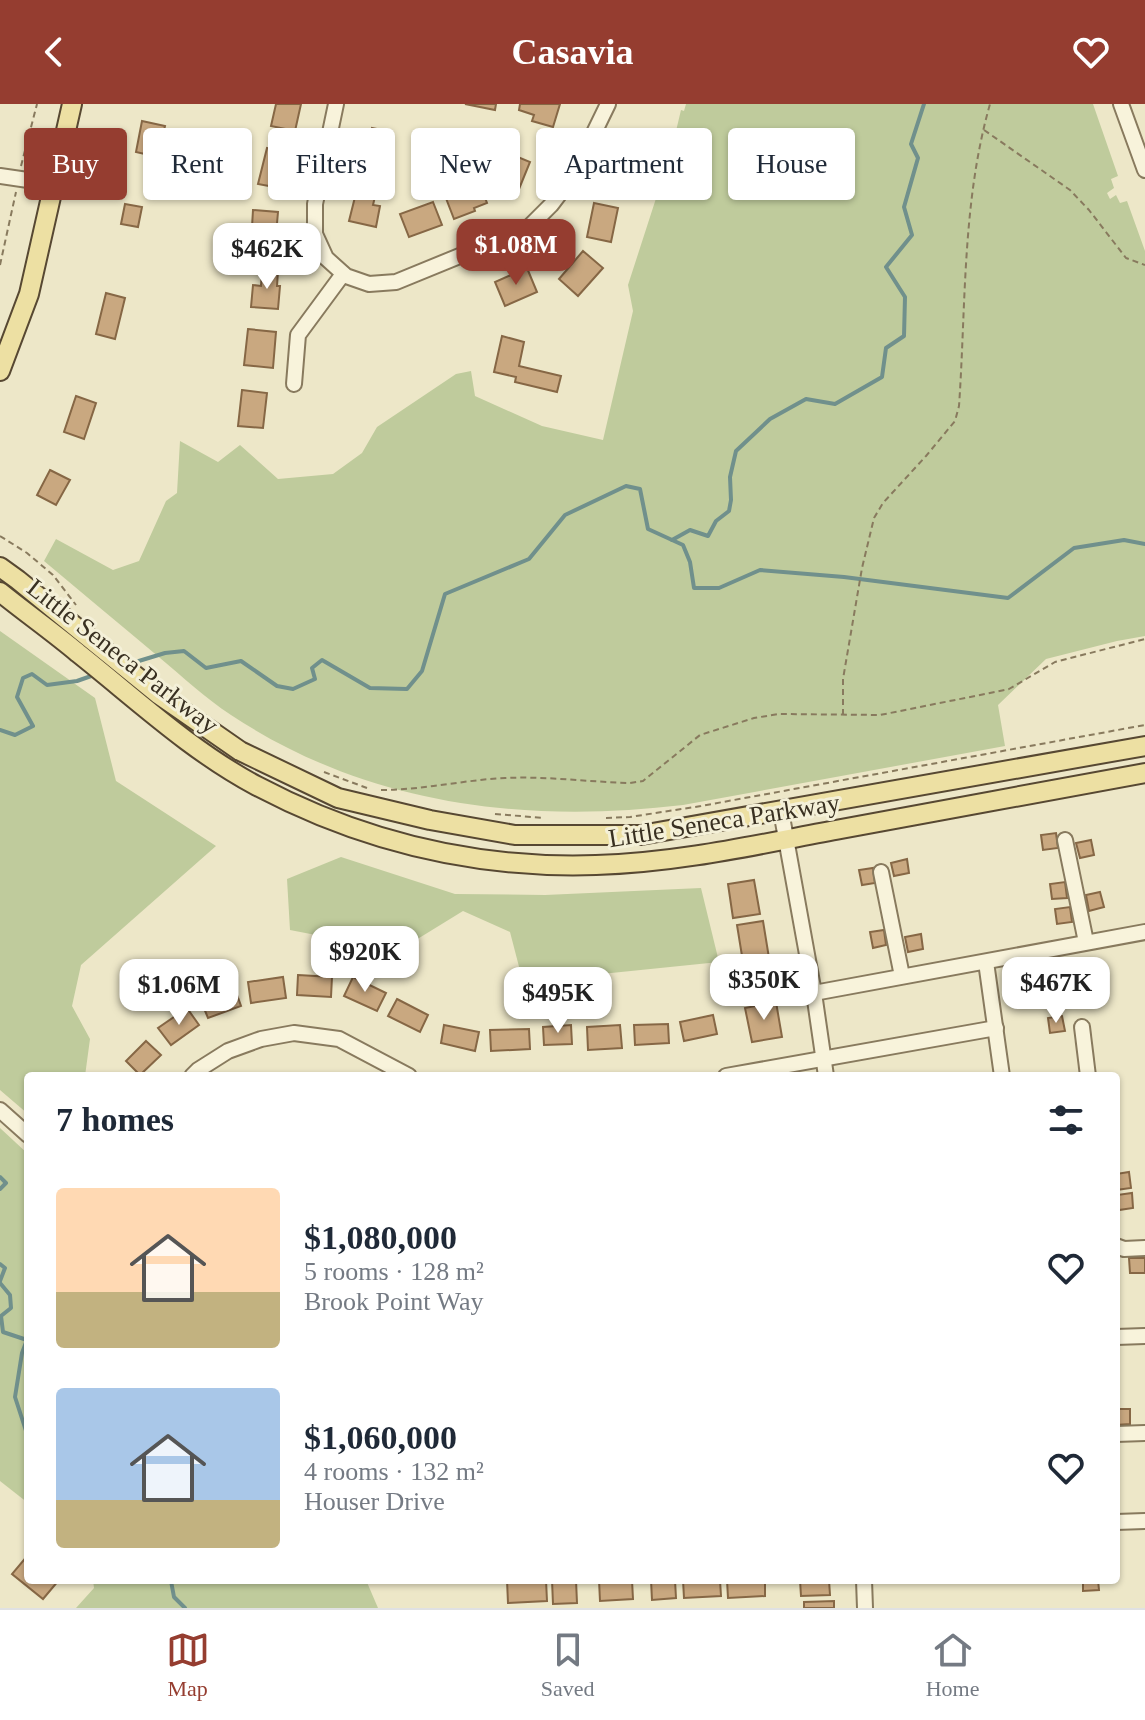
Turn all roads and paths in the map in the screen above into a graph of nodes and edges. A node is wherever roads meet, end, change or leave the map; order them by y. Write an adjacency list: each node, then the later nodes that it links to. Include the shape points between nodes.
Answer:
1 (72, 104): 6 (main road)
2 (336, 104): 13 (street, via 315,204 315,234 326,258)
3 (608, 104): 13 (street, via 573,176 528,228 396,282 369,284)
4 (990, 104): 7 (path)
5 (1121, 104): 8 (street)
6 (67, 128)
7 (983, 130): 12 (path, via 1070,190 1126,258); 21 (path, via 970,215 959,406 955,421 874,518 843,679)
8 (1145, 170)
9 (0, 176): 10 (street)
10 (24, 179)
11 (51, 200): 14 (main road, via 29,294)
12 (1145, 265)
13 (343, 274): 15 (street, via 298,335)
14 (0, 371)
15 (294, 384)
16 (0, 536): 19 (path, via 53,575)
17 (0, 567): 28 (main road, Little Seneca Parkway, via 158,694 240,751 338,798 515,835 641,835)
18 (0, 592): 32 (main road, Little Seneca Parkway, via 212,759 269,792 384,839 520,865 685,857)
19 (77, 608)
20 (1145, 639): 21 (path, via 1055,662 1009,689 880,715)
21 (843, 716): 26 (path, via 779,714 700,735 643,781 510,778)
22 (1145, 725): 31 (path, via 714,804)
23 (1145, 746): 28 (main road, Little Seneca Parkway)
24 (314, 769): 26 (path)
25 (1145, 773): 32 (main road, Little Seneca Parkway)
26 (376, 791): 27 (path)
27 (389, 794)
28 (781, 811): 32 (street)
29 (486, 813): 30 (path)
30 (555, 818)
31 (599, 818)
32 (786, 839): 39 (street)
33 (1065, 840): 36 (street)
34 (881, 872): 38 (street)
35 (1145, 932): 36 (street)
36 (1086, 942): 37 (street)
37 (986, 962): 38 (street); 41 (street)
38 (902, 976): 39 (street)
39 (814, 993): 42 (street)
40 (1082, 1027): 48 (street)
41 (996, 1028): 42 (street); 47 (street)
42 (824, 1059): 45 (street); 46 (street)
43 (196, 1072): 44 (street, via 228,1051 294,1033 339,1039)
44 (401, 1072)
45 (749, 1072)
46 (826, 1072)
47 (1002, 1072)
48 (1088, 1072)
49 (0, 1110): 50 (street)
50 (24, 1131)
51 (1120, 1248): 52 (street)
52 (1145, 1248)
53 (1145, 1336): 54 (street)
54 (1120, 1337)
55 (1145, 1433): 56 (street)
56 (1120, 1434)
57 (1145, 1521): 58 (street)
58 (1120, 1522)
59 (864, 1584): 60 (street)
60 (865, 1608)

